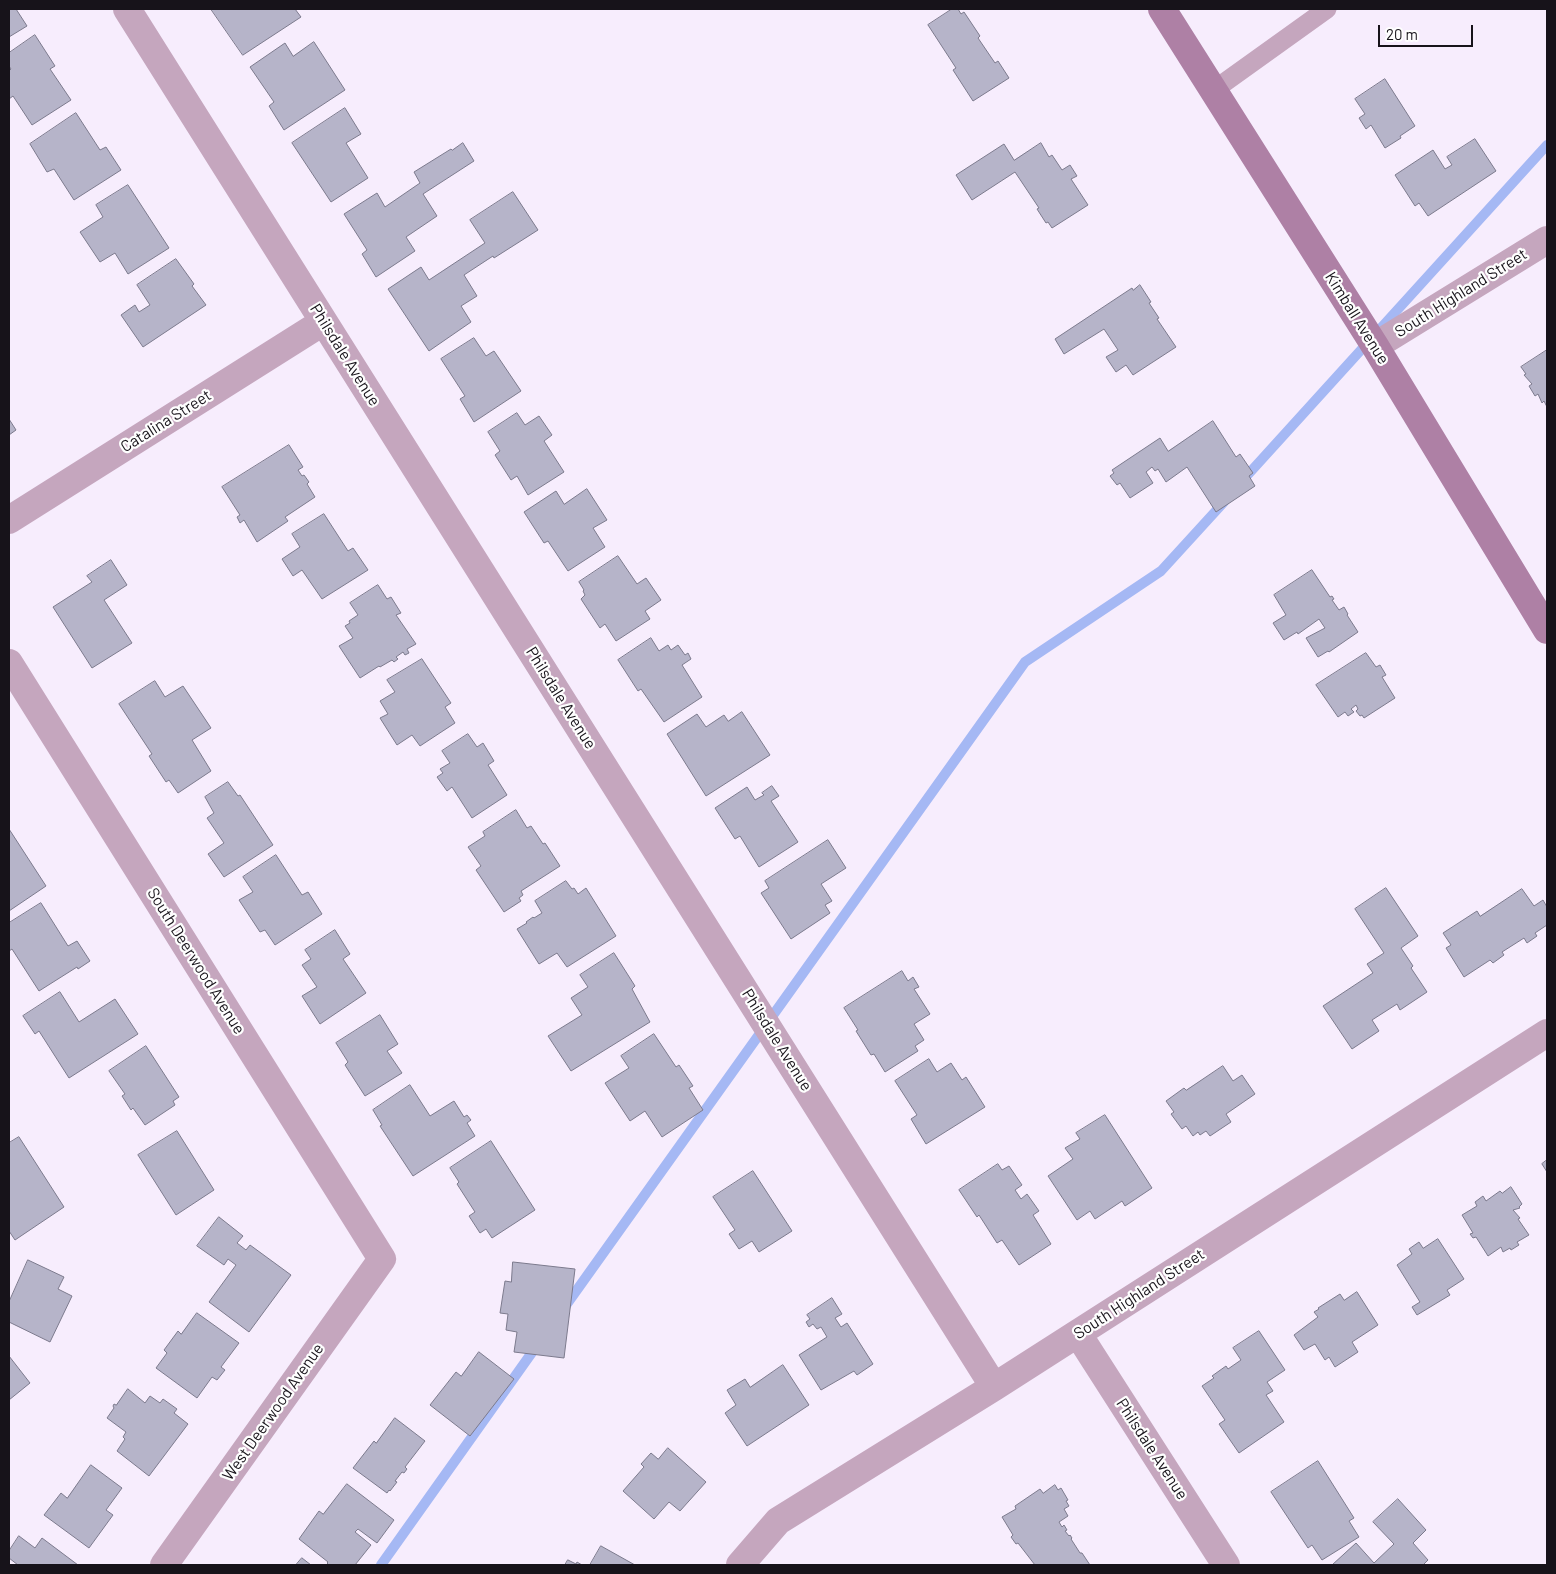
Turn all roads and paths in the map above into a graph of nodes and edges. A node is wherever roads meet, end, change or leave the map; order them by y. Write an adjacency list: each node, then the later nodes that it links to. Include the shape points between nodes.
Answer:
1 (127, 9): 6 (street, Philsdale Avenue)
2 (1162, 9): 4 (main road, Kimball Avenue)
3 (1327, 9): 4 (lane)
4 (1214, 90): 7 (main road, Kimball Avenue)
5 (1547, 240): 7 (street, South Highland Street)
6 (324, 322): 8 (street, Catalina Street); 14 (street, Philsdale Avenue)
7 (1375, 346): 9 (main road, Kimball Avenue)
8 (9, 520)
9 (1547, 630)
10 (9, 663): 12 (street, South Deerwood Avenue)
11 (1547, 1033): 13 (street, South Highland Street)
12 (382, 1258): 15 (street, West Deerwood Avenue)
13 (1078, 1334): 14 (street, South Highland Street); 17 (street, Philsdale Avenue)
14 (994, 1387): 16 (street, South Highland Street, via 778,1521)
15 (164, 1565)
16 (740, 1565)
17 (1226, 1565)

